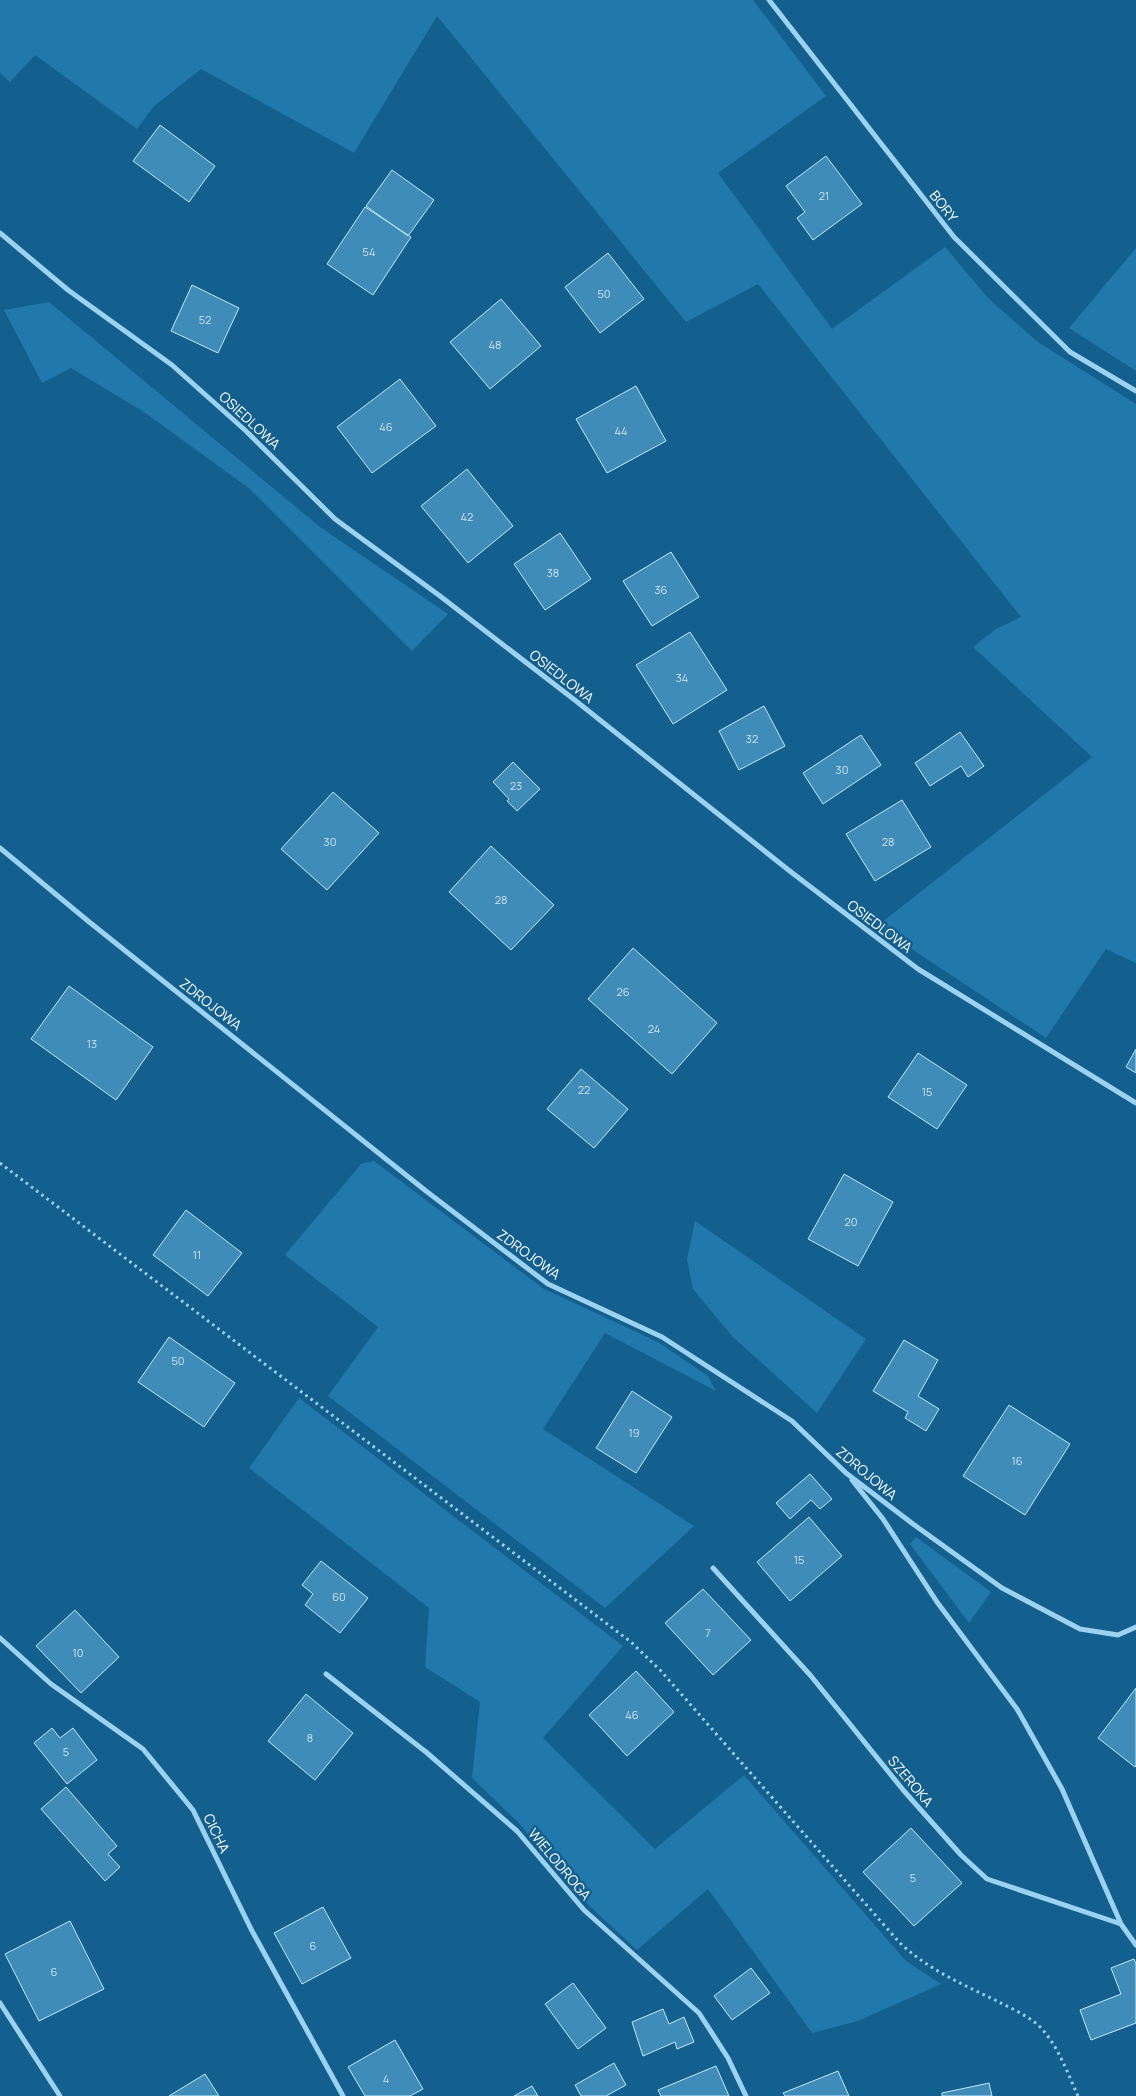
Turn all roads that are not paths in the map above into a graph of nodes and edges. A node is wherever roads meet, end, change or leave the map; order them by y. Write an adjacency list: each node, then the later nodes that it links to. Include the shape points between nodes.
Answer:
1 (769, 0): 3 (street, BORY, via 954,237 1070,352)
2 (0, 233): 5 (street, OSIEDLOWA, via 68,290 172,365 246,431 335,519 576,701 918,970)
3 (1136, 391)
4 (0, 848): 6 (street, ZDROJOWA, via 88,922 548,1284 662,1337 792,1421)
5 (1136, 1103)
6 (846, 1474): 8 (street, ZDROJOWA, via 1002,1588 1080,1630 1118,1635); 11 (street, via 882,1519 937,1602 1017,1709 1062,1789)
7 (713, 1568): 11 (street, SZEROKA, via 811,1676 904,1791 987,1879)
8 (1136, 1627)
9 (0, 1638): 15 (street, CICHA, via 51,1684 143,1749 193,1810 251,1929)
10 (326, 1674): 16 (street, WIELODROGA, via 426,1752 517,1831 584,1910 699,2013 728,2058)
11 (1121, 1924): 12 (street)
12 (1136, 1945)
13 (0, 2003): 14 (street)
14 (60, 2096)
15 (343, 2096)
16 (746, 2096)

